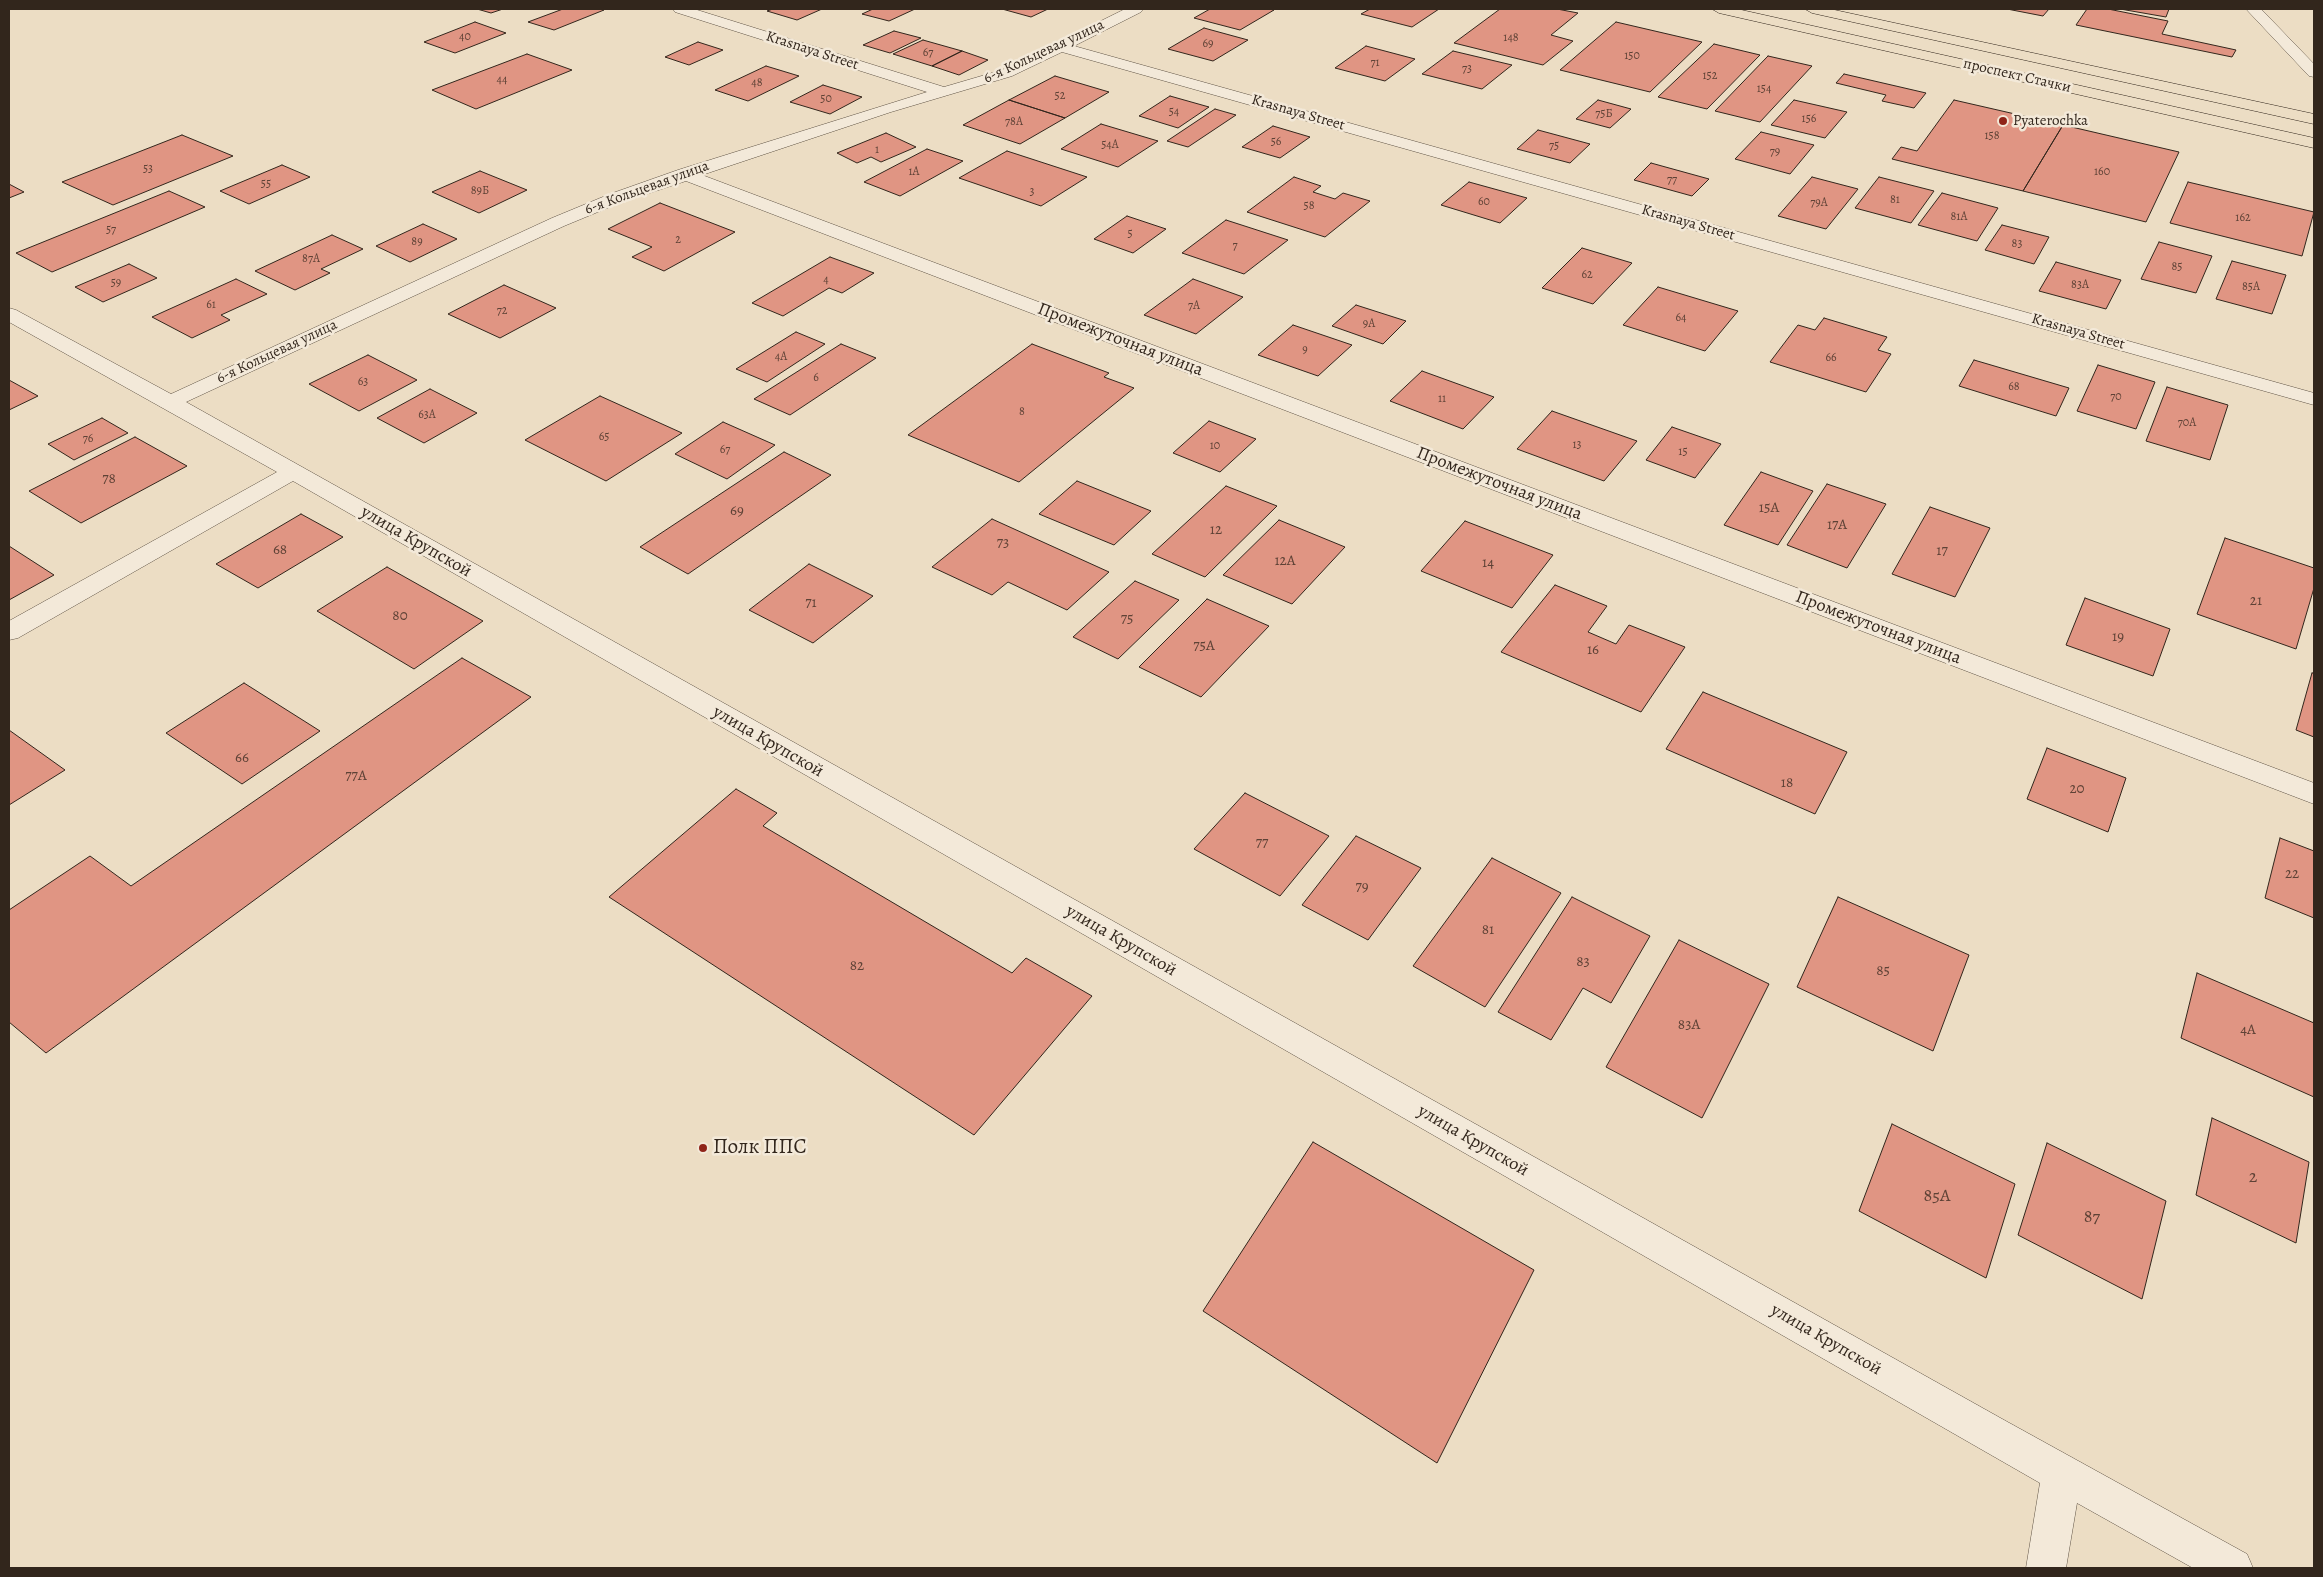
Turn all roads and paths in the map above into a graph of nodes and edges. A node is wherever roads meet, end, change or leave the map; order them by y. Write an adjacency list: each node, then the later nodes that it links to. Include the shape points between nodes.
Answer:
1 (680, 9): 8 (street, Krasnaya Street)
2 (1136, 9): 6 (street, 6-я Кольцевая улица)
3 (1719, 9): 10 (main road, проспект Стачки)
4 (1812, 9): 9 (main road, проспект Стачки)
5 (2253, 9): 7 (street)
6 (1062, 47): 8 (street, 6-я Кольцевая улица, via 1006,73); 13 (street, Krasnaya Street)
7 (2314, 72)
8 (944, 92): 11 (street, 6-я Кольцевая улица)
9 (2314, 119)
10 (2314, 142)
11 (684, 174): 14 (street, 6-я Кольцевая улица, via 558,222); 17 (street, Промежуточная улица)
12 (9, 314): 14 (street, улица Крупской)
13 (2314, 399)
14 (170, 402): 15 (street, улица Крупской)
15 (292, 472): 16 (street); 18 (street, улица Крупской)
16 (9, 632)
17 (2314, 794)
18 (2062, 1472): 19 (street); 20 (street, улица Крупской)
19 (2046, 1568)
20 (2234, 1568)

